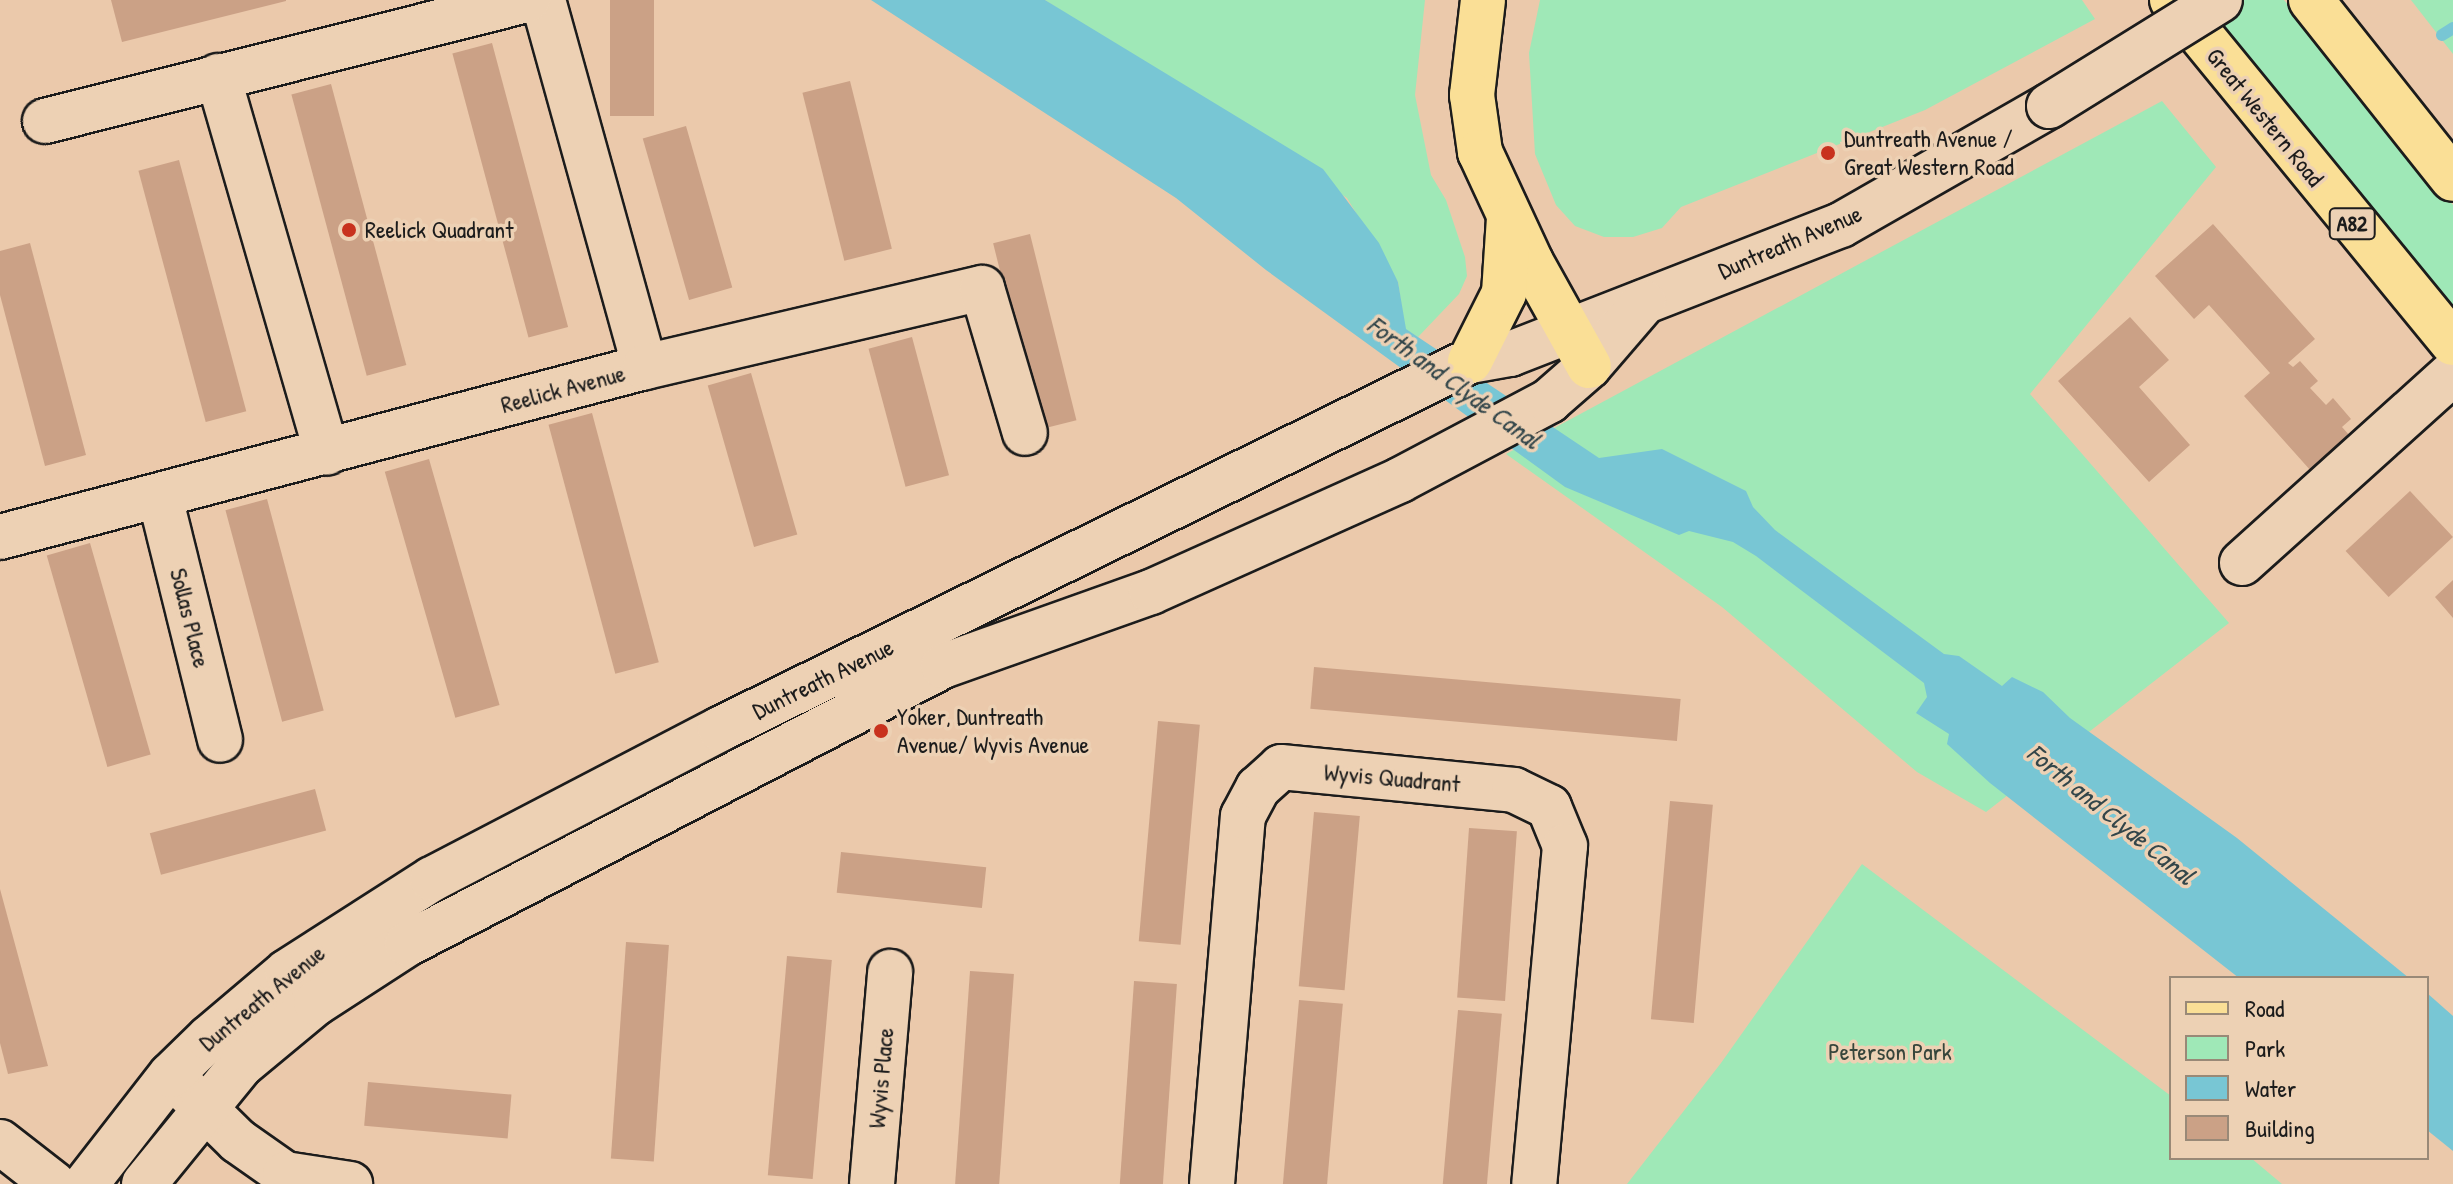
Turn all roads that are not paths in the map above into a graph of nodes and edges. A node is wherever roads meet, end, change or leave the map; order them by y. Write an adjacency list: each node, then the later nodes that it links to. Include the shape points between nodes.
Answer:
1 (528, 0): 7 (street)
2 (543, 0): 16 (street)
3 (1483, 0): 10 (main road, via 1472,95 1480,152)
4 (2172, 0): 13 (main road, Great Western Road / A82)
5 (2220, 0): 11 (street, Duntreath Avenue, bridge, via 1841,225)
6 (2311, 0): 9 (main road)
7 (218, 76): 8 (street); 19 (street)
8 (45, 121)
9 (2453, 179)
10 (1509, 216): 12 (main road); 14 (main road, via 1504,293)
11 (1644, 302): 12 (street, Duntreath Avenue); 15 (street, Duntreath Avenue)
12 (1567, 327): 14 (street, Duntreath Avenue); 15 (main road)
13 (2453, 343)
14 (1490, 358): 25 (street, Duntreath Avenue, via 1350,420 720,729 432,879 287,972)
15 (1589, 366): 26 (street, Duntreath Avenue, via 1549,401 1400,480 1151,592 943,666 457,915 316,1003 241,1065)
16 (645, 367): 18 (street, Reelick Avenue, via 982,288); 19 (street, Reelick Avenue)
17 (2453, 373): 22 (street)
18 (1025, 433)
19 (327, 453): 20 (street, Reelick Avenue)
20 (160, 497): 21 (street, Reelick Avenue); 23 (street, Sollas Place)
21 (0, 535)
22 (2242, 563)
23 (220, 740)
24 (890, 972): 32 (street, Wyvis Place)
25 (171, 1075): 26 (street); 29 (street, Duntreath Avenue)
26 (203, 1106): 30 (street, Duntreath Avenue); 31 (street, via 238,1141 285,1174)
27 (0, 1142): 28 (street)
28 (54, 1184)
29 (86, 1184)
30 (144, 1184)
31 (350, 1184)
32 (872, 1184)
33 (1212, 1184): 34 (street, Wyvis Quadrant, via 1243,816 1258,788 1281,767 1514,790 1549,807 1565,846)
34 (1534, 1184)

